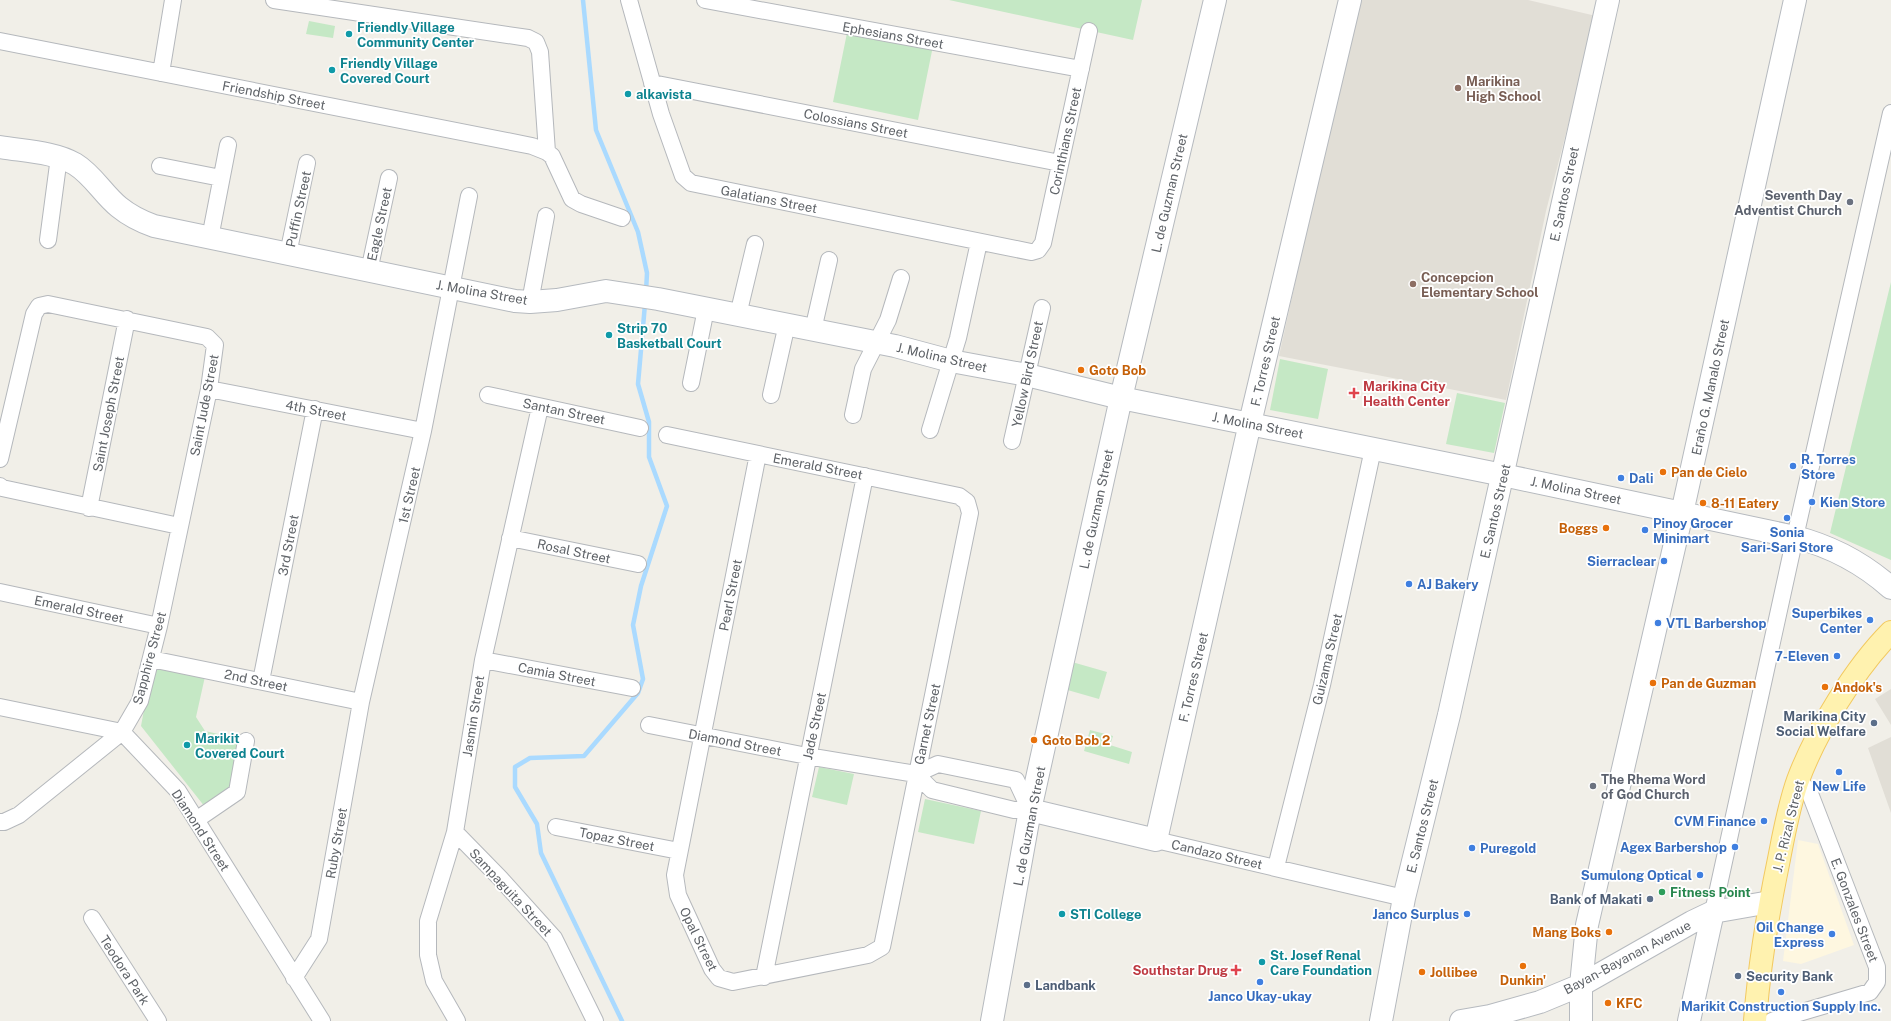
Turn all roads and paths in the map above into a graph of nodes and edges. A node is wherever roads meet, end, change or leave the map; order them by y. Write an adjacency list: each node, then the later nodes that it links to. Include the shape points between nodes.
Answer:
1 (173, 0): 12 (street)
2 (629, 0): 13 (street, Galatians Street)
3 (705, 0): 11 (street, Ephesians Street)
4 (1215, 0): 52 (street, L. de Guzman Street)
5 (1350, 0): 56 (street, F. Torres Street)
6 (1608, 0): 65 (street, E. Santos Street)
7 (1795, 0): 70 (street, Eraño G. Manalo Street)
8 (283, 1): 17 (street, via 528,38 536,42 540,52)
9 (1089, 31): 11 (street, Corinthians Street)
10 (0, 41): 12 (street, Friendship Street)
11 (1081, 69): 20 (street, Corinthians Street)
12 (161, 73): 17 (street, Friendship Street, via 524,145)
13 (652, 83): 20 (street, Colossians Street); 30 (street, Galatians Street, via 681,171 691,182)
14 (1891, 113): 18 (street)
15 (228, 145): 23 (street)
16 (0, 147): 19 (street, J. Molina Street)
17 (547, 152): 27 (street, via 572,198 581,204)
18 (1886, 154): 72 (street)
19 (59, 157): 28 (street, J. Molina Street, via 75,164 135,219 154,226); 29 (street)
20 (1060, 163): 32 (street, Corinthians Street, via 1043,243)
21 (307, 164): 33 (street, Puffin Street)
22 (160, 166): 23 (street)
23 (221, 178): 28 (street)
24 (389, 178): 35 (street, Eagle Street)
25 (469, 196): 37 (street, 1st Street)
26 (546, 216): 38 (street)
27 (622, 218)
28 (210, 238): 33 (street, J. Molina Street)
29 (48, 240)
30 (979, 242): 32 (street, Galatians Street, via 1031,252); 46 (street)
31 (755, 244): 41 (street)
32 (1038, 250)
33 (288, 254): 35 (street, J. Molina Street)
34 (829, 260): 44 (street)
35 (369, 271): 37 (street, J. Molina Street)
36 (901, 278): 45 (street, via 888,320)
37 (450, 287): 38 (street, J. Molina Street); 59 (street, 1st Street)
38 (530, 302): 40 (street, J. Molina Street, via 606,292)
39 (1042, 308): 47 (street, Yellow Bird Street)
40 (706, 309): 41 (street, J. Molina Street); 48 (street)
41 (738, 315): 43 (street, J. Molina Street)
42 (127, 319): 49 (street, Saint Jude Street, via 207,337 212,341 215,349); 64 (street, Saint Jude Street, via 48,304 39,306 34,314); 69 (street, Saint Joseph Street)
43 (787, 324): 44 (street, J. Molina Street); 51 (street)
44 (813, 330): 45 (street, J. Molina Street)
45 (877, 343): 46 (street, J. Molina Street); 55 (street, via 863,369)
46 (951, 360): 47 (street, J. Molina Street); 58 (street)
47 (1027, 375): 52 (street, J. Molina Street); 61 (street, Yellow Bird Street)
48 (691, 383)
49 (209, 389): 54 (street, 4th Street); 71 (street, Saint Jude Street)
50 (488, 395): 53 (street, Santan Street)
51 (771, 395)
52 (1121, 398): 56 (street, J. Molina Street); 92 (street, L. de Guzman Street)
53 (540, 406): 57 (street, Santan Street); 73 (street, Jasmin Street)
54 (315, 409): 59 (street, 4th Street); 81 (street, 3rd Street)
55 (853, 415)
56 (1250, 423): 62 (street, J. Molina Street); 97 (street, F. Torres Street)
57 (640, 428)
58 (930, 430)
59 (423, 431): 83 (street, 1st Street)
60 (667, 435): 63 (street, Emerald Street)
61 (1012, 441)
62 (1373, 448): 65 (street, J. Molina Street); 99 (street, Guizama Street, via 1322,685)
63 (758, 454): 66 (street, Emerald Street); 87 (street, Pearl Street)
64 (0, 459)
65 (1504, 475): 70 (street, J. Molina Street); 100 (street, E. Santos Street)
66 (865, 476): 68 (street, Emerald Street, via 959,496); 89 (street, Jade Street)
67 (0, 486): 69 (street)
68 (967, 502): 90 (street, Garnet Street, via 970,513)
69 (90, 508): 71 (street)
70 (1682, 513): 72 (street, J. Molina Street); 107 (street, Eraño G. Manalo Street, via 1587,925)
71 (179, 526): 77 (street, Sapphire Street)
72 (1795, 537): 75 (street, J. Molina Street, via 1846,556); 102 (street)
73 (510, 538): 74 (street, Rosal Street); 80 (street, Jasmin Street)
74 (638, 564)
75 (1891, 588)
76 (0, 592): 77 (street, Emerald Street)
77 (159, 626): 79 (street, Sapphire Street)
78 (1891, 632): 91 (main road, J. P. Rizal Street, via 1868,659 1843,696)
79 (151, 658): 81 (street, 2nd Street); 86 (street, Sapphire Street, via 140,701)
80 (482, 660): 82 (street, Camia Street); 96 (street, Jasmin Street)
81 (261, 681): 83 (street, 2nd Street)
82 (632, 688)
83 (361, 702): 106 (street, Ruby Street, via 319,939)
84 (0, 707): 86 (street)
85 (649, 725): 87 (street, Diamond Street)
86 (122, 732): 93 (street, Diamond Street, via 178,791); 94 (street, Sapphire Street, via 19,815)
87 (703, 735): 89 (street, Diamond Street); 98 (street, Opal Street)
88 (246, 741): 93 (street, via 237,792)
89 (808, 756): 90 (street, Diamond Street); 105 (street, Jade Street)
90 (916, 774): 92 (street, via 932,790 1014,810); 92 (street, via 938,764 1016,780); 104 (street, Garnet Street)
91 (1798, 780): 101 (main road, J. P. Rizal Street); 118 (street, E. Gonzales Street, via 1809,791 1844,880 1877,967 1877,982 1870,992)
92 (1030, 810): 97 (street, Candazo Street); 112 (street, L. de Guzman Street)
93 (196, 820): 106 (street, Diamond Street)
94 (0, 822)
95 (556, 827): 98 (street, Topaz Street)
96 (455, 832): 110 (street, Jasmin Street, via 428,921 428,955 434,981); 111 (street, Sampaguita Street, via 554,938)
97 (1156, 840): 99 (street, Candazo Street)
98 (679, 851): 105 (street, Opal Street, via 675,875 678,895 712,969 719,978 733,982)
99 (1276, 867): 100 (street, Candazo Street)
100 (1404, 898): 113 (street, E. Santos Street)
101 (1770, 902): 102 (street, Bayan-Bayanan Avenue); 117 (main road, J. P. Rizal Street)
102 (1714, 912): 107 (street, Bayan-Bayanan Avenue); 116 (street)
103 (92, 918): 108 (street, Teodora Park)
104 (882, 947): 105 (street, Opal Street, via 868,955)
105 (764, 977)
106 (294, 978): 109 (street, Diamond Street)
107 (1581, 985): 114 (street, Bayan-Bayanan Avenue, via 1540,1002); 115 (street, Eraño G. Manalo Street)
108 (158, 1021)
109 (322, 1021)
110 (457, 1021)
111 (595, 1021)
112 (992, 1021)
113 (1380, 1021)
114 (1461, 1021)
115 (1581, 1021)
116 (1689, 1021)
117 (1755, 1021)
118 (1772, 1021)

